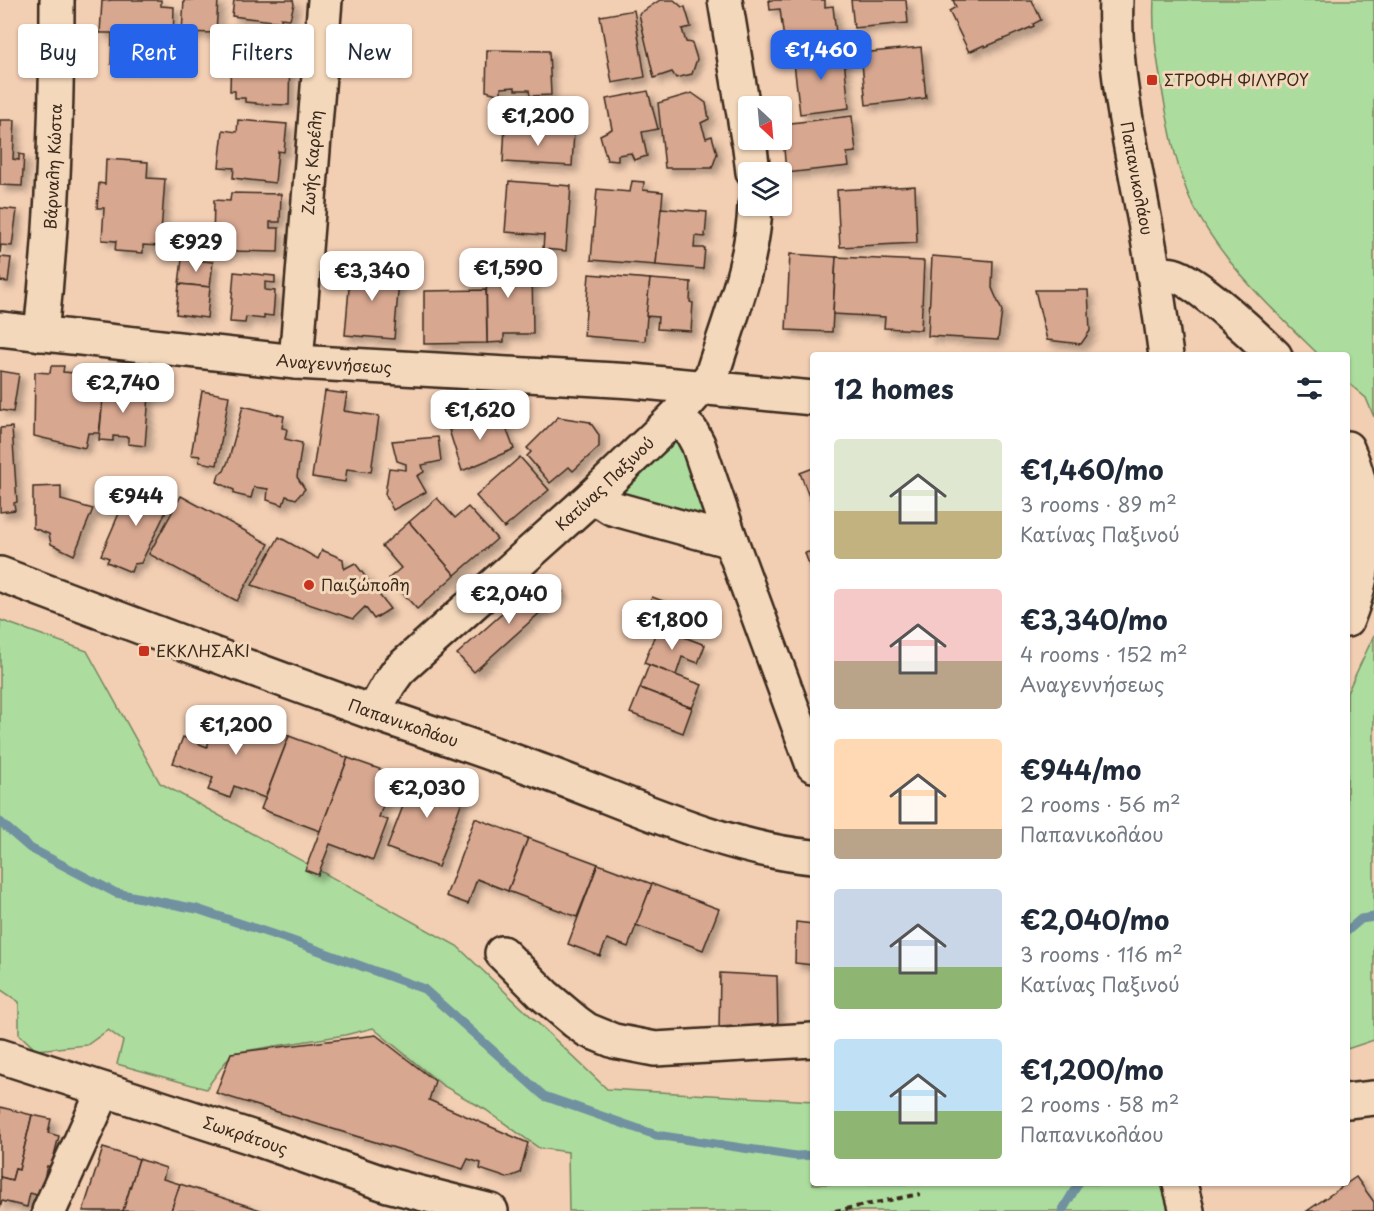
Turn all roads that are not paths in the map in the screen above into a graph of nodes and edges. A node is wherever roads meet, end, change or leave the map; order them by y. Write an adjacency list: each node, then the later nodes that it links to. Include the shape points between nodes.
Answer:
1 (57, 0): 9 (street, Βάρναλη Κώστα, via 56,138)
2 (326, 0): 12 (street, Ζωής Καρέλη)
3 (725, 0): 5 (street)
4 (1116, 0): 7 (street, Παπανικολάου, via 1121,94)
5 (742, 96)
6 (754, 216): 13 (street, Κατίνας Παξινού, via 745,269 712,375)
7 (1155, 275): 10 (street, Παπανικολάου); 11 (street, via 1173,275 1192,285)
8 (0, 329): 9 (street, Αναγεννήσεως)
9 (42, 334): 12 (street, Αναγεννήσεως)
10 (1165, 352)
11 (1271, 352)
12 (296, 362): 13 (street, Αναγεννήσεως)
13 (703, 387): 14 (street, Αναγεννήσεως); 15 (street, Κατίνας Παξινού)
14 (810, 398)
15 (675, 417): 17 (street, Κατίνας Παξινού); 18 (street, via 694,436)
16 (1350, 455): 19 (street, via 1361,498)
17 (593, 496): 18 (street, via 612,508); 22 (street, Κατίνας Παξινού, via 399,670)
18 (730, 541): 23 (street)
19 (1368, 567): 21 (street)
20 (0, 574): 22 (street, Παπανικολάου)
21 (1350, 612)
22 (373, 712): 24 (street, Παπανικολάου, via 719,836)
23 (810, 757)
24 (810, 857)
25 (502, 953): 26 (street, via 576,1022 614,1041 655,1049)
26 (810, 1040)
27 (0, 1056): 28 (street, Σωκράτους)
28 (104, 1090): 32 (street); 33 (street, Σωκράτους, via 388,1185)
29 (1374, 1098): 30 (street)
30 (1350, 1101)
31 (1181, 1186): 34 (street)
32 (49, 1211)
33 (491, 1211)
34 (1187, 1211)

